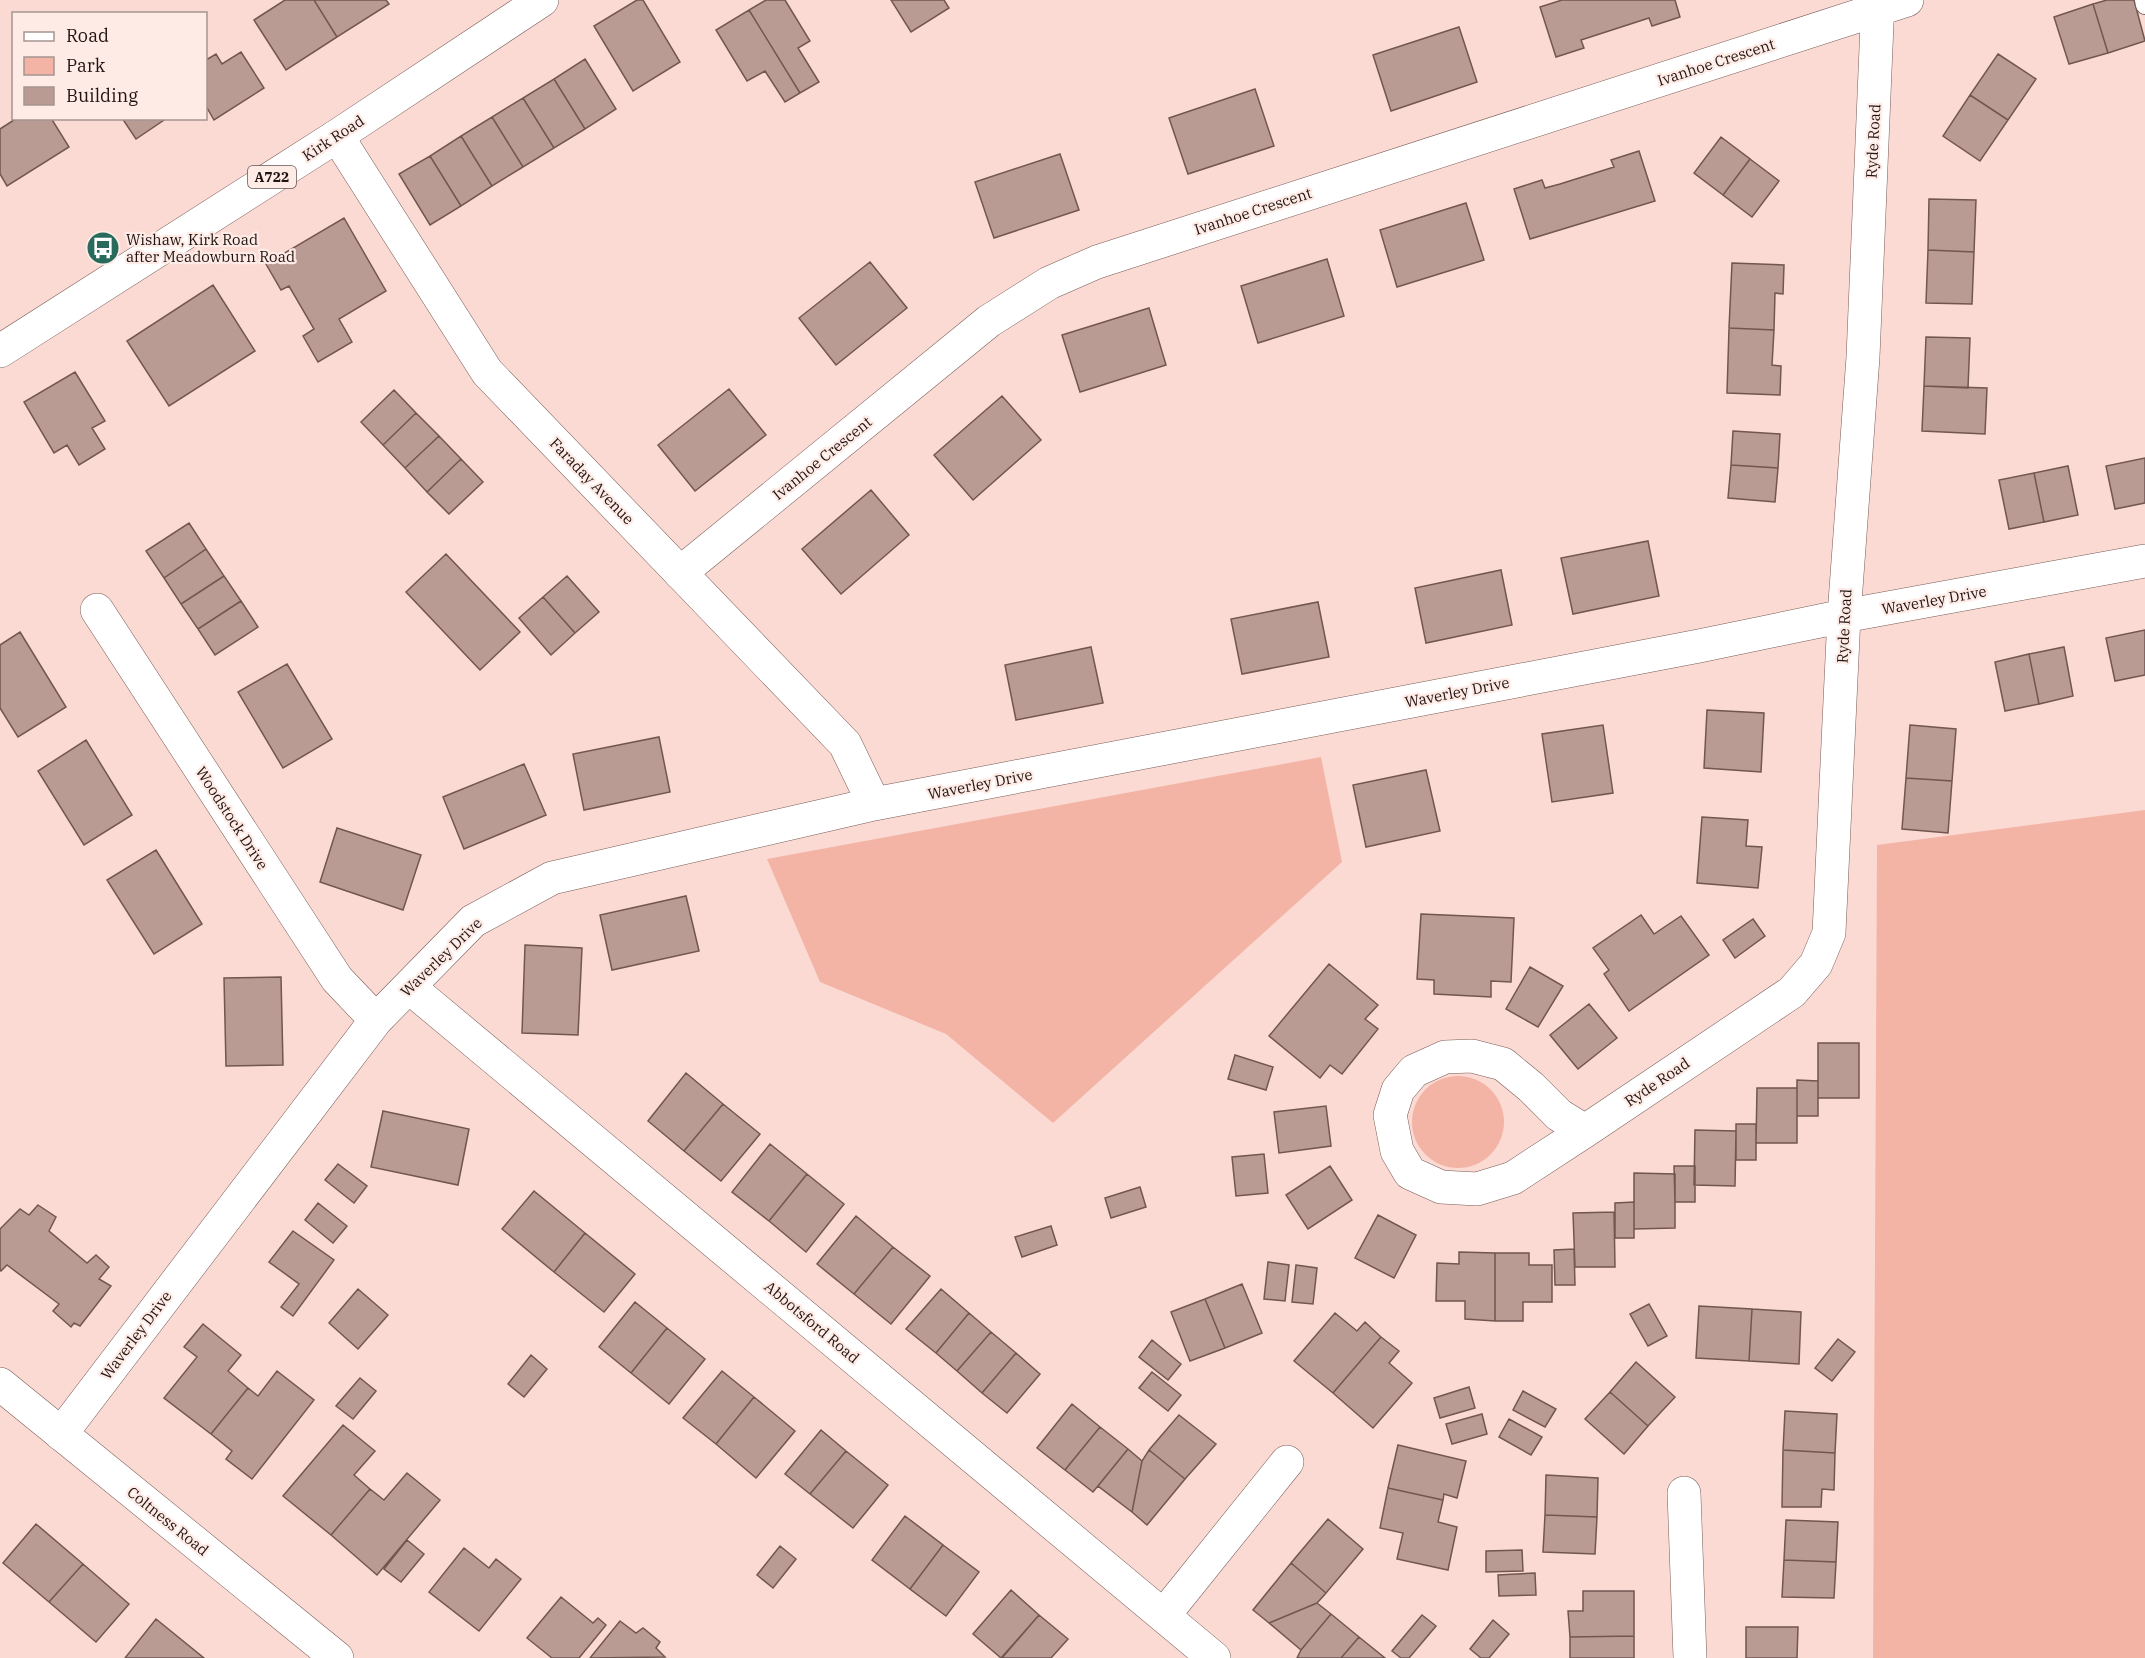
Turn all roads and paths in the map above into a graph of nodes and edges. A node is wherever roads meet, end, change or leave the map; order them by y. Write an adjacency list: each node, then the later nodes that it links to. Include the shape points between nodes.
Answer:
1 (541, 0): 5 (street, Kirk Road / A722)
2 (2144, 0): 4 (lane)
3 (1888, 3): 8 (street, Ivanhoe Crescent, via 1097,262 1049,283 989,321); 10 (street, Ryde Road)
4 (2145, 5)
5 (337, 136): 6 (street, Kirk Road / A722); 8 (street, Faraday Avenue, via 487,372)
6 (0, 351)
7 (2145, 561): 10 (street, Waverley Drive)
8 (680, 573): 11 (street, Faraday Avenue, via 845,744)
9 (97, 610): 13 (street, Woodstock Drive, via 337,979)
10 (1844, 616): 11 (street, Waverley Drive); 14 (street, Ryde Road, via 1829,933 1816,964 1792,992)
11 (874, 804): 12 (street, Waverley Drive, via 552,878 473,921)
12 (409, 987): 13 (street, Waverley Drive); 19 (street, Abbotsford Road)
13 (376, 1020): 16 (street, Waverley Drive)
14 (1585, 1131): 14 (street, Ryde Road, via 1559,1115 1503,1064 1472,1056 1445,1058 1414,1071 1398,1090 1390,1115 1398,1151 1410,1173 1441,1187 1477,1190 1513,1178)
15 (0, 1384): 16 (street, Coltness Road)
16 (61, 1434): 20 (street, Coltness Road)
17 (1287, 1462): 19 (street)
18 (1684, 1493): 22 (street)
19 (1164, 1616): 21 (street, Abbotsford Road)
20 (337, 1658)
21 (1214, 1658)
22 (1690, 1658)

